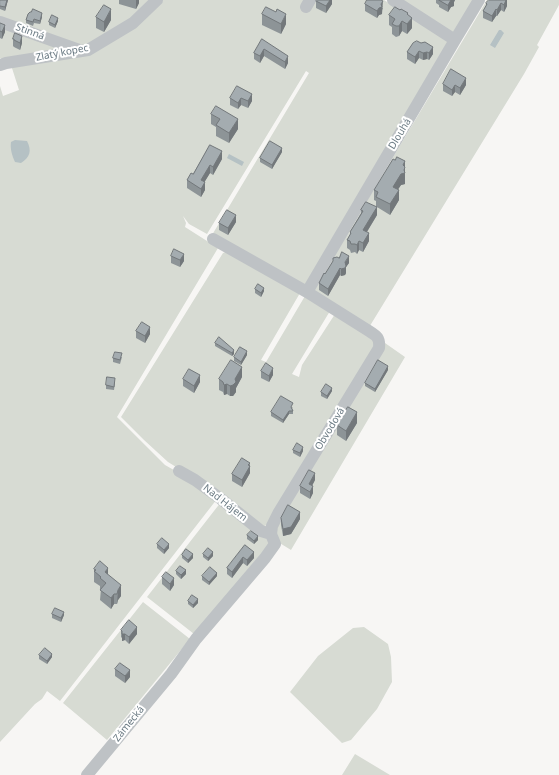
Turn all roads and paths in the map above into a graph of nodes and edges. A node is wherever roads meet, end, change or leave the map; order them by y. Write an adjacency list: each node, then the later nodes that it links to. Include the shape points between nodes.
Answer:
1 (157, 0): 6 (street, Zlatý kopec, via 133,23)
2 (393, 0): 5 (street)
3 (479, 0): 5 (street, Dlouhá)
4 (0, 22): 6 (street, Stinná)
5 (456, 40): 9 (street, Dlouhá)
6 (83, 51): 7 (street, Zlatý kopec)
7 (2, 63)
8 (213, 239): 9 (street, Obvodová)
9 (307, 292): 11 (street, Obvodová, via 376,335 380,342 379,348 279,512)
10 (179, 471): 11 (street, Nad Hájem, via 221,499 261,531)
11 (271, 534): 12 (street, Obvodová, via 275,544 265,558 196,639)
12 (171, 674): 13 (street, Zámecká)
13 (87, 775)

